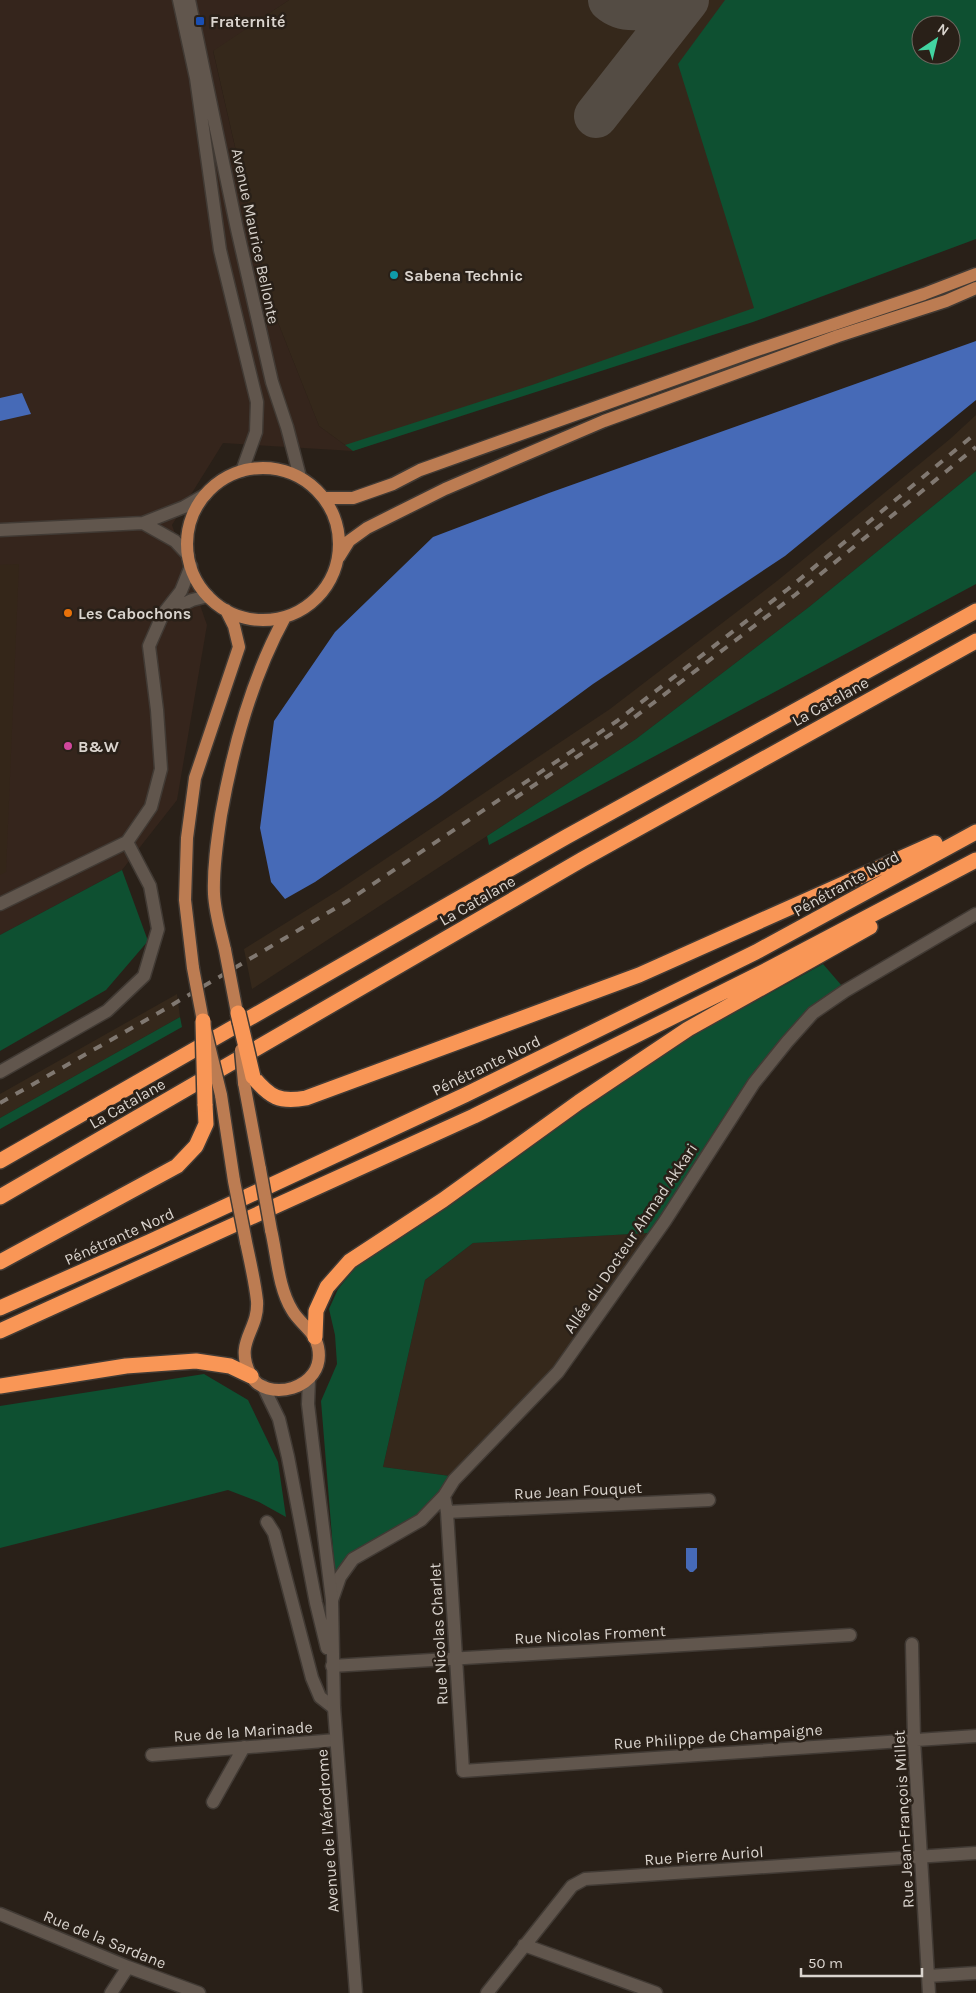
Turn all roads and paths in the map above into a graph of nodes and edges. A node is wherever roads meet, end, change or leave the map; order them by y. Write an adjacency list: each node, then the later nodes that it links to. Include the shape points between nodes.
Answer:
1 (179, 0): 5 (street, Avenue Maurice Bellonte, via 196,78 220,250 257,402 256,432)
2 (189, 0): 6 (street, Avenue Maurice Bellonte, via 272,382)
3 (976, 274): 8 (main road, via 420,470 393,484 353,498)
4 (976, 288): 11 (main road, via 604,421 445,489 367,528 349,541)
5 (242, 471): 6 (main road, via 282,470); 7 (main road, via 222,480)
6 (300, 477): 8 (main road)
7 (205, 495): 9 (street); 12 (main road, via 194,513 188,534)
8 (324, 498): 11 (main road, via 334,516 339,536)
9 (143, 523): 10 (street); 12 (street, via 175,541)
10 (0, 530)
11 (338, 557): 17 (main road, via 332,577 320,595)
12 (190, 560): 13 (main road, via 198,582); 16 (street, via 181,591)
13 (208, 596): 14 (main road); 16 (street)
14 (226, 610): 17 (main road, via 245,618); 27 (main road, bridge, via 239,647 195,778 188,838 186,900 193,968)
15 (976, 611): 30 (highway, La Catalane, via 566,837)
16 (163, 614): 21 (street, via 149,646 161,769 151,807)
17 (285, 617): 26 (main road, bridge, via 249,702 227,780 216,845 214,895)
18 (976, 641): 31 (highway, La Catalane, via 583,859)
19 (976, 822): 29 (highway, via 639,975 306,1098 277,1099)
20 (976, 832): 33 (highway, Pénétrante Nord, via 756,952 465,1095)
21 (127, 842): 24 (street); 28 (street, via 150,886 158,929 144,976 107,1011)
22 (976, 860): 34 (highway, via 765,971 474,1116)
23 (976, 865): 35 (highway, via 688,1029 350,1261 326,1287 316,1310)
24 (0, 904)
25 (976, 914): 40 (street, Allée du Docteur Ahmad Akkari, via 845,991 813,1013 786,1042 754,1083 665,1221 558,1372 454,1480)
26 (238, 1013): 29 (highway, bridge)
27 (203, 1021): 32 (highway, bridge, via 206,1124 196,1146 176,1166); 36 (main road, bridge, via 221,1095 257,1303 254,1322 245,1342 244,1358)
28 (0, 1072)
29 (249, 1080): 35 (main road, bridge, via 260,1169 284,1293 292,1311)
30 (0, 1161)
31 (0, 1197)
32 (0, 1262)
33 (0, 1308)
34 (0, 1331)
35 (315, 1337): 37 (main road, via 318,1361)
36 (251, 1376): 38 (highway, via 230,1366 196,1361 126,1366); 39 (main road)
37 (309, 1380): 39 (main road, via 280,1390); 44 (street, Avenue de l'Aérodrome, via 312,1447)
38 (0, 1386)
39 (264, 1386): 48 (street, Avenue de l'Aérodrome, via 279,1419)
40 (444, 1496): 42 (street, Rue Nicolas Charlet); 44 (street, Allée du Docteur Ahmad Akkari, via 420,1520 353,1559 340,1577)
41 (709, 1500): 42 (street, Rue Jean Fouquet)
42 (447, 1512): 47 (street, Rue Nicolas Charlet)
43 (267, 1522): 49 (street, via 274,1533 312,1678 320,1697)
44 (332, 1600): 48 (street, Avenue de l'Aérodrome)
45 (850, 1635): 47 (street, Rue Nicolas Froment)
46 (912, 1644): 51 (street, Rue Jean-François Millet)
47 (456, 1658): 48 (street, Rue Nicolas Froment); 55 (street, Rue Nicolas Charlet)
48 (332, 1666): 49 (street, Avenue de l'Aérodrome)
49 (334, 1708): 52 (street, Avenue de l'Aérodrome)
50 (976, 1736): 51 (street, Rue Philippe de Champaigne)
51 (914, 1739): 55 (street, Rue Philippe de Champaigne); 58 (street, Rue Jean-François Millet)
52 (336, 1740): 53 (street, Rue de la Marinade); 66 (street, Avenue de l'Aérodrome)
53 (244, 1747): 54 (street, Rue de la Marinade); 56 (street)
54 (152, 1755)
55 (463, 1771)
56 (213, 1802)
57 (976, 1853): 58 (street, Rue Pierre Auriol)
58 (921, 1856): 60 (street, Rue Pierre Auriol, via 585,1879 572,1886); 63 (street, Rue Jean-François Millet)
59 (0, 1914): 61 (street, Rue de la Sardane)
60 (524, 1945): 67 (street, Rue Pierre Auriol); 68 (street)
61 (128, 1967): 64 (street); 65 (street, Rue de la Sardane)
62 (976, 1973): 63 (street)
63 (928, 1976): 69 (street, Rue Jean-François Millet)
64 (111, 1993)
65 (199, 1993)
66 (356, 1993)
67 (487, 1993)
68 (656, 1993)
69 (929, 1993)

